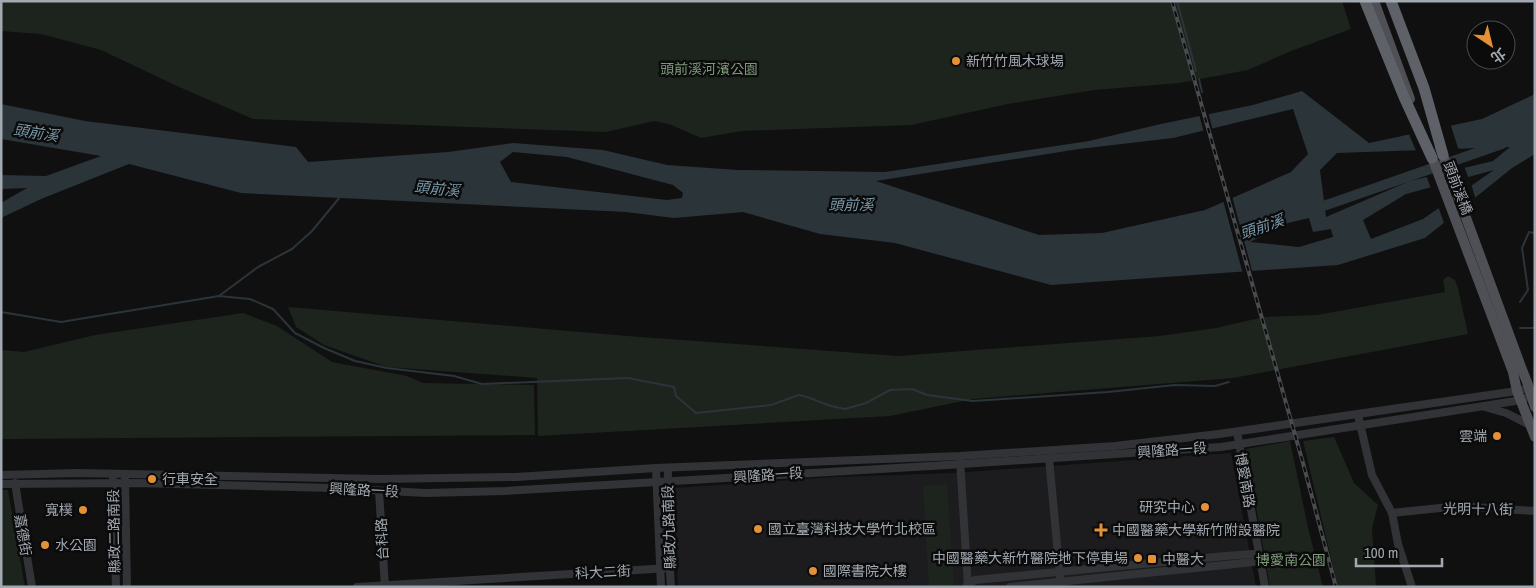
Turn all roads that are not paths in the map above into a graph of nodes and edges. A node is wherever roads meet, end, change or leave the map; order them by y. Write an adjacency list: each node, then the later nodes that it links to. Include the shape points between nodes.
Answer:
1 (1365, 1): 5 (highway, via 1404,97)
2 (1374, 1): 5 (main road, 頭前溪橋)
3 (1386, 1): 5 (main road, 頭前溪橋)
4 (1391, 1): 5 (highway, via 1424,88)
5 (1438, 156): 6 (main road, 頭前溪橋, via 1513,372)
6 (1523, 390): 7 (street, 興隆路一段); 8 (main road); 9 (street, 興隆路一段); 10 (main road)
7 (1484, 406): 10 (street); 11 (street, 興隆路一段)
8 (1535, 407)
9 (1358, 415): 11 (street); 12 (street, 興隆路一段)
10 (1530, 425): 13 (main road)
11 (1360, 426): 14 (street, 興隆路一段); 29 (street, via 1372,475)
12 (1237, 432): 14 (street, 博愛南路); 16 (street, 興隆路一段)
13 (1535, 438)
14 (1239, 445): 15 (street, 興隆路一段); 30 (street, 博愛南路)
15 (1048, 458): 16 (street, 興隆路一段); 33 (street)
16 (960, 460): 18 (street, 興隆路一段); 23 (street, 興隆路一段); 36 (street)
17 (656, 468): 18 (street, 興隆路一段); 20 (street, 興隆路一段, via 516,477); 22 (street, 縣政九路南段)
18 (668, 468): 23 (street, 縣政九路南段)
19 (1, 475): 21 (street, 興隆路一段)
20 (125, 475): 21 (street, 興隆路一段); 24 (street, 縣政二路南段)
21 (113, 478): 24 (street, 興隆路一段); 26 (street, 興隆路一段); 38 (street, 縣政二路南段)
22 (656, 482): 23 (street, 興隆路一段); 27 (street, 興隆路一段, via 505,491); 32 (street, 縣政九路南段)
23 (668, 482): 31 (street, 縣政九路南段)
24 (124, 483): 27 (street, 興隆路一段); 39 (street, 縣政二路南段)
25 (1, 484): 26 (street, 興隆路一段)
26 (15, 484): 37 (street, 嘉德街)
27 (379, 491): 35 (street, 台科路)
28 (1535, 511): 29 (street, 光明十八街, via 1459,506)
29 (1392, 513): 45 (street)
30 (1259, 557): 33 (street, via 1252,554); 34 (street, via 1254,562); 44 (street, 博愛南路)
31 (670, 568): 32 (street, 科大二街); 42 (street, 縣政九路南段)
32 (660, 569): 35 (street, 科大二街); 41 (street, 縣政九路南段)
33 (1059, 572): 34 (street); 36 (street, via 975,580)
34 (1060, 582): 43 (street)
35 (384, 586): 40 (street, 科大二街)
36 (969, 586)
37 (32, 587)
38 (116, 587)
39 (127, 587)
40 (357, 587)
41 (661, 587)
42 (671, 587)
43 (1010, 587)
44 (1265, 587)
45 (1412, 587)

